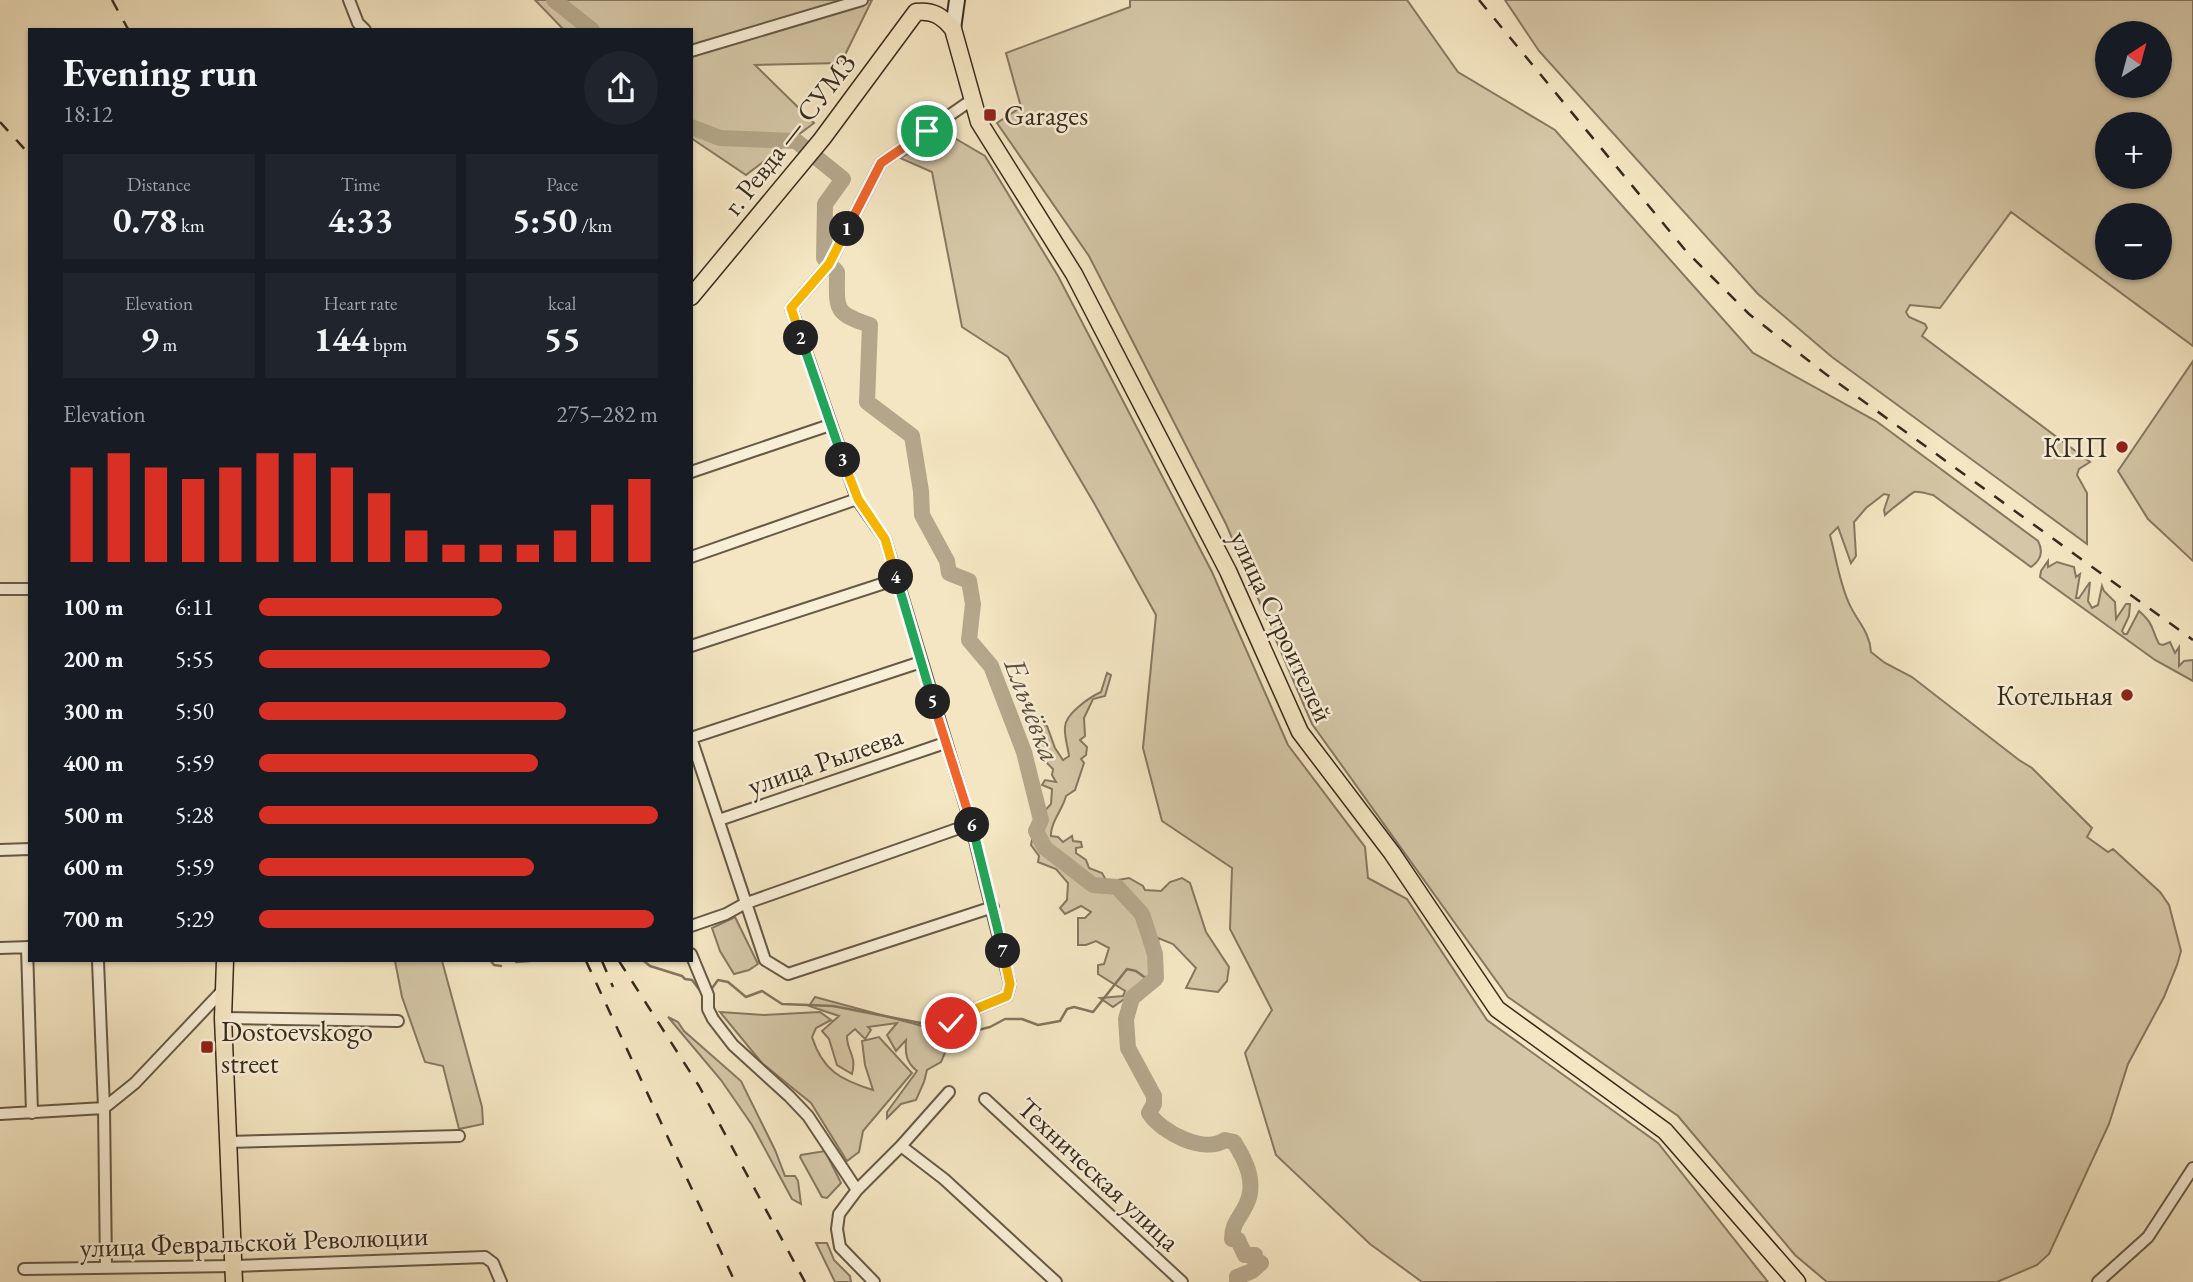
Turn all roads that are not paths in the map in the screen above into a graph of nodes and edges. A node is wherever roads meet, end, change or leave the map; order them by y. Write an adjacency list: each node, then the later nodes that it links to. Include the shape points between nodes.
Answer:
1 (349, 0): 5 (street)
2 (862, 0): 7 (street)
3 (957, 0): 6 (street, улица Строителей)
4 (921, 6): 6 (main road); 9 (main road, г. Ревда — СУМЗ, via 822,139)
5 (363, 28)
6 (953, 29): 8 (main road, улица Строителей)
7 (693, 50)
8 (973, 99): 10 (street, via 881,163 829,264 791,308); 56 (main road, улица Строителей, via 979,122 1074,274 1228,571 1300,732 1392,853 1497,1009 1665,1131)
9 (693, 295)
10 (830, 425): 11 (street); 12 (street)
11 (693, 471)
12 (858, 499): 13 (street); 14 (street, via 885,539)
13 (693, 556)
14 (897, 579): 17 (street); 18 (street)
15 (0, 589): 16 (street)
16 (28, 589)
17 (693, 645)
18 (921, 662): 19 (street); 20 (street)
19 (693, 737)
20 (945, 743): 22 (street, улица Рылеева); 23 (street)
21 (693, 744): 22 (street)
22 (719, 820): 26 (street)
23 (971, 824): 26 (street); 27 (street)
24 (28, 849): 25 (street)
25 (0, 850)
26 (744, 904): 27 (street, via 765,960 788,974); 28 (street)
27 (993, 907): 38 (street, via 1009,993 962,1021)
28 (693, 925)
29 (28, 947): 30 (street)
30 (0, 948)
31 (693, 959): 48 (street, via 713,1019 733,1045 808,1116)
32 (29, 962): 42 (street)
33 (98, 962): 41 (street)
34 (225, 962): 35 (main road)
35 (224, 989): 36 (main road); 41 (street, via 135,1083)
36 (223, 1018): 37 (street); 45 (main road)
37 (398, 1021)
38 (940, 1024)
39 (949, 1092): 46 (street)
40 (985, 1098): 55 (street, Техническая улица)
41 (104, 1108): 42 (street); 50 (street)
42 (32, 1113): 43 (street)
43 (0, 1114)
44 (460, 1136): 45 (street)
45 (227, 1142): 51 (main road)
46 (901, 1146): 48 (street); 54 (street, via 944,1179)
47 (2193, 1168): 57 (street, via 2148,1237)
48 (856, 1190): 53 (street, via 839,1214 840,1247)
49 (24, 1269): 50 (street, улица Февральской Революции)
50 (106, 1269): 51 (street, улица Февральской Революции)
51 (234, 1274): 52 (street, улица Февральской Революции, via 485,1257 493,1263)
52 (501, 1282)
53 (874, 1282)
54 (1056, 1282)
55 (1182, 1282)
56 (1797, 1282)
57 (2098, 1282)

